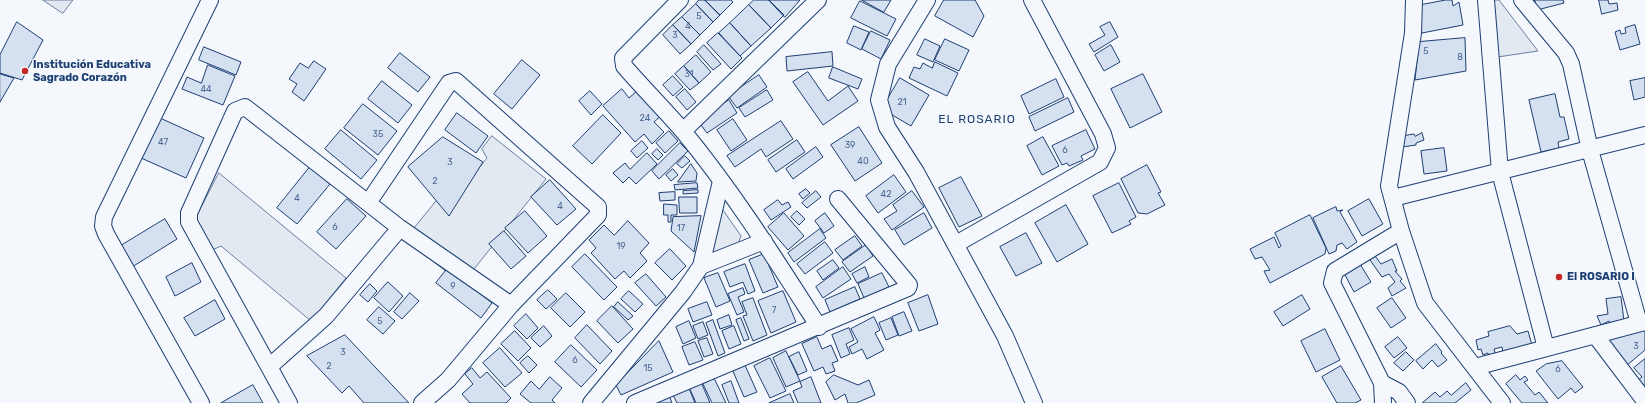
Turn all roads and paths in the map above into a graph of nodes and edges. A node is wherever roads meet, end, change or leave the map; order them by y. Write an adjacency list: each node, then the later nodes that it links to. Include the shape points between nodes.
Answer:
1 (210, 0): 31 (street, via 104,217 103,226)
2 (680, 0): 9 (street, via 641,38 622,62)
3 (818, 0): 9 (street)
4 (927, 0): 20 (street, via 888,64 879,100 887,127 916,172)
5 (1032, 0): 20 (street, via 1103,134 1107,148 1100,162)
6 (1414, 0): 14 (street, via 1413,33 1389,186)
7 (1486, 0): 12 (street)
8 (1522, 0): 11 (street, via 1566,53 1571,64)
9 (683, 131): 13 (street)
10 (1645, 135): 11 (street)
11 (1590, 150): 12 (street); 23 (street)
12 (1500, 172): 14 (street); 26 (street)
13 (721, 181): 19 (street); 21 (street)
14 (1393, 198): 18 (street)
15 (838, 199): 24 (street, via 909,287)
16 (368, 203): 17 (street); 22 (street, via 449,83 456,81 598,207 598,215); 28 (street, via 245,107 235,111 188,213 188,218)
17 (400, 228): 22 (street); 28 (street, via 326,316)
18 (1401, 231): 27 (street, via 1425,303); 29 (street, via 1335,270 1332,275 1332,283)
19 (764, 241): 21 (street); 24 (street)
20 (956, 244): 36 (street, via 1005,336)
21 (701, 266): 34 (street, via 683,292)
22 (511, 305): 33 (street, via 448,380)
23 (1642, 323): 25 (street)
24 (819, 327): 35 (street)
25 (1595, 335): 26 (street); 30 (street)
26 (1546, 348): 27 (street)
27 (1475, 367): 39 (street)
28 (270, 368): 32 (street)
29 (1382, 383): 37 (street); 38 (street, via 1399,392)
30 (1645, 401)
31 (202, 403)
32 (289, 403)
33 (422, 403)
34 (591, 403)
35 (635, 403)
36 (1034, 403)
37 (1383, 403)
38 (1408, 403)
39 (1502, 403)

